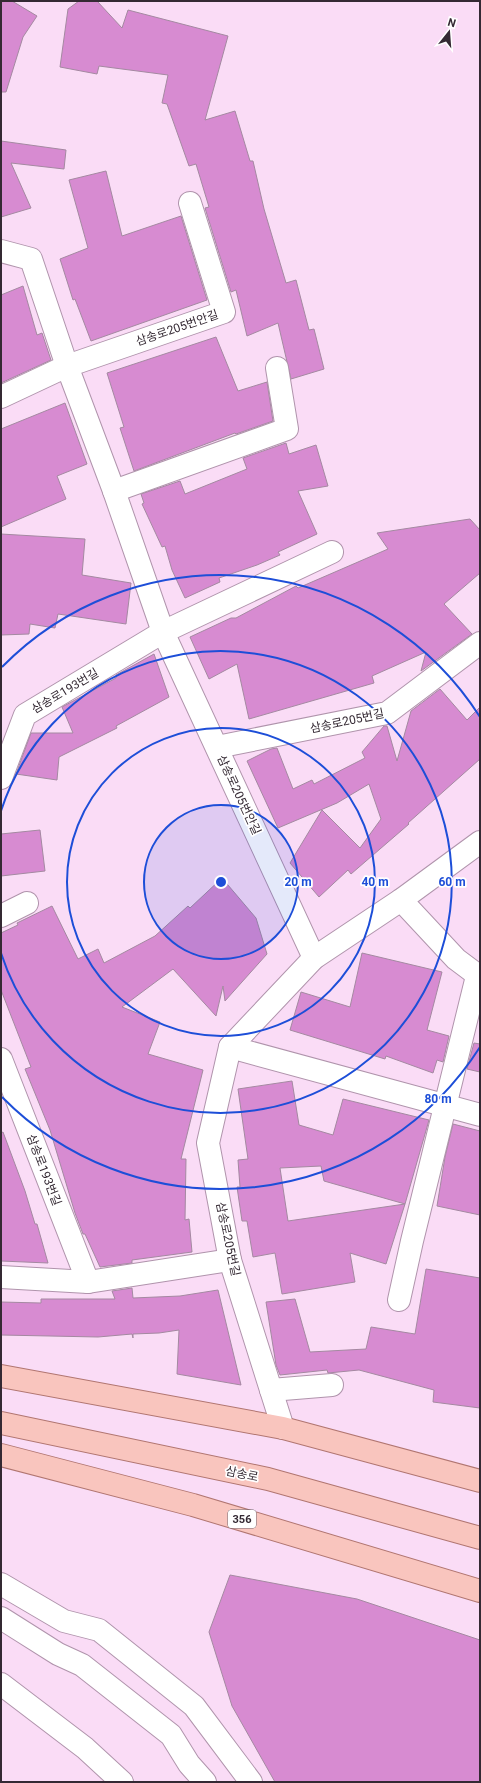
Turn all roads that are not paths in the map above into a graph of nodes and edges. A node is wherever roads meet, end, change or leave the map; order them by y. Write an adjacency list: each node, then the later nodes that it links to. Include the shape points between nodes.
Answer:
1 (190, 203): 3 (street, 삼송로205번안길, via 224,312)
2 (1, 251): 3 (street, 삼송로205번안길, via 31,259)
3 (67, 366): 5 (street, 삼송로205번안길); 6 (street, 삼송로205번안길)
4 (277, 368): 6 (street, via 287,429)
5 (1, 397)
6 (114, 491): 8 (street, 삼송로205번안길)
7 (332, 552): 8 (street)
8 (163, 632): 10 (street, 삼송로205번안길); 11 (street, 삼송로193번길, via 25,715)
9 (480, 643): 10 (street, 삼송로205번길, via 387,713)
10 (217, 747): 16 (street, 삼송로205번안길)
11 (1, 778)
12 (480, 842): 13 (street)
13 (400, 900): 16 (street); 17 (street, via 456,959)
14 (27, 903): 15 (street)
15 (1, 916)
16 (314, 958): 18 (street)
17 (479, 977): 20 (street)
18 (230, 1047): 20 (street); 22 (street, 삼송로205번길, via 208,1143)
19 (1, 1059): 24 (street, 삼송로193번길)
20 (446, 1106): 21 (street); 25 (street)
21 (480, 1115)
22 (230, 1260): 24 (street); 28 (street, 삼송로205번길)
23 (1, 1277): 24 (street)
24 (88, 1282)
25 (399, 1300)
26 (1, 1376): 30 (main road)
27 (332, 1385): 28 (street)
28 (271, 1390): 30 (street, 삼송로205번길)
29 (1, 1423): 33 (main road, 삼송로, via 268,1479)
30 (283, 1428): 32 (main road)
31 (1, 1455): 35 (main road, 356, via 193,1505)
32 (480, 1480)
33 (480, 1538)
34 (1, 1584): 40 (street, via 64,1621 100,1630 194,1706)
35 (480, 1591)
36 (1, 1618): 39 (street, via 58,1654 82,1665 171,1735 189,1764)
37 (1, 1684): 38 (street, via 85,1748)
38 (122, 1782)
39 (205, 1782)
40 (251, 1782)

